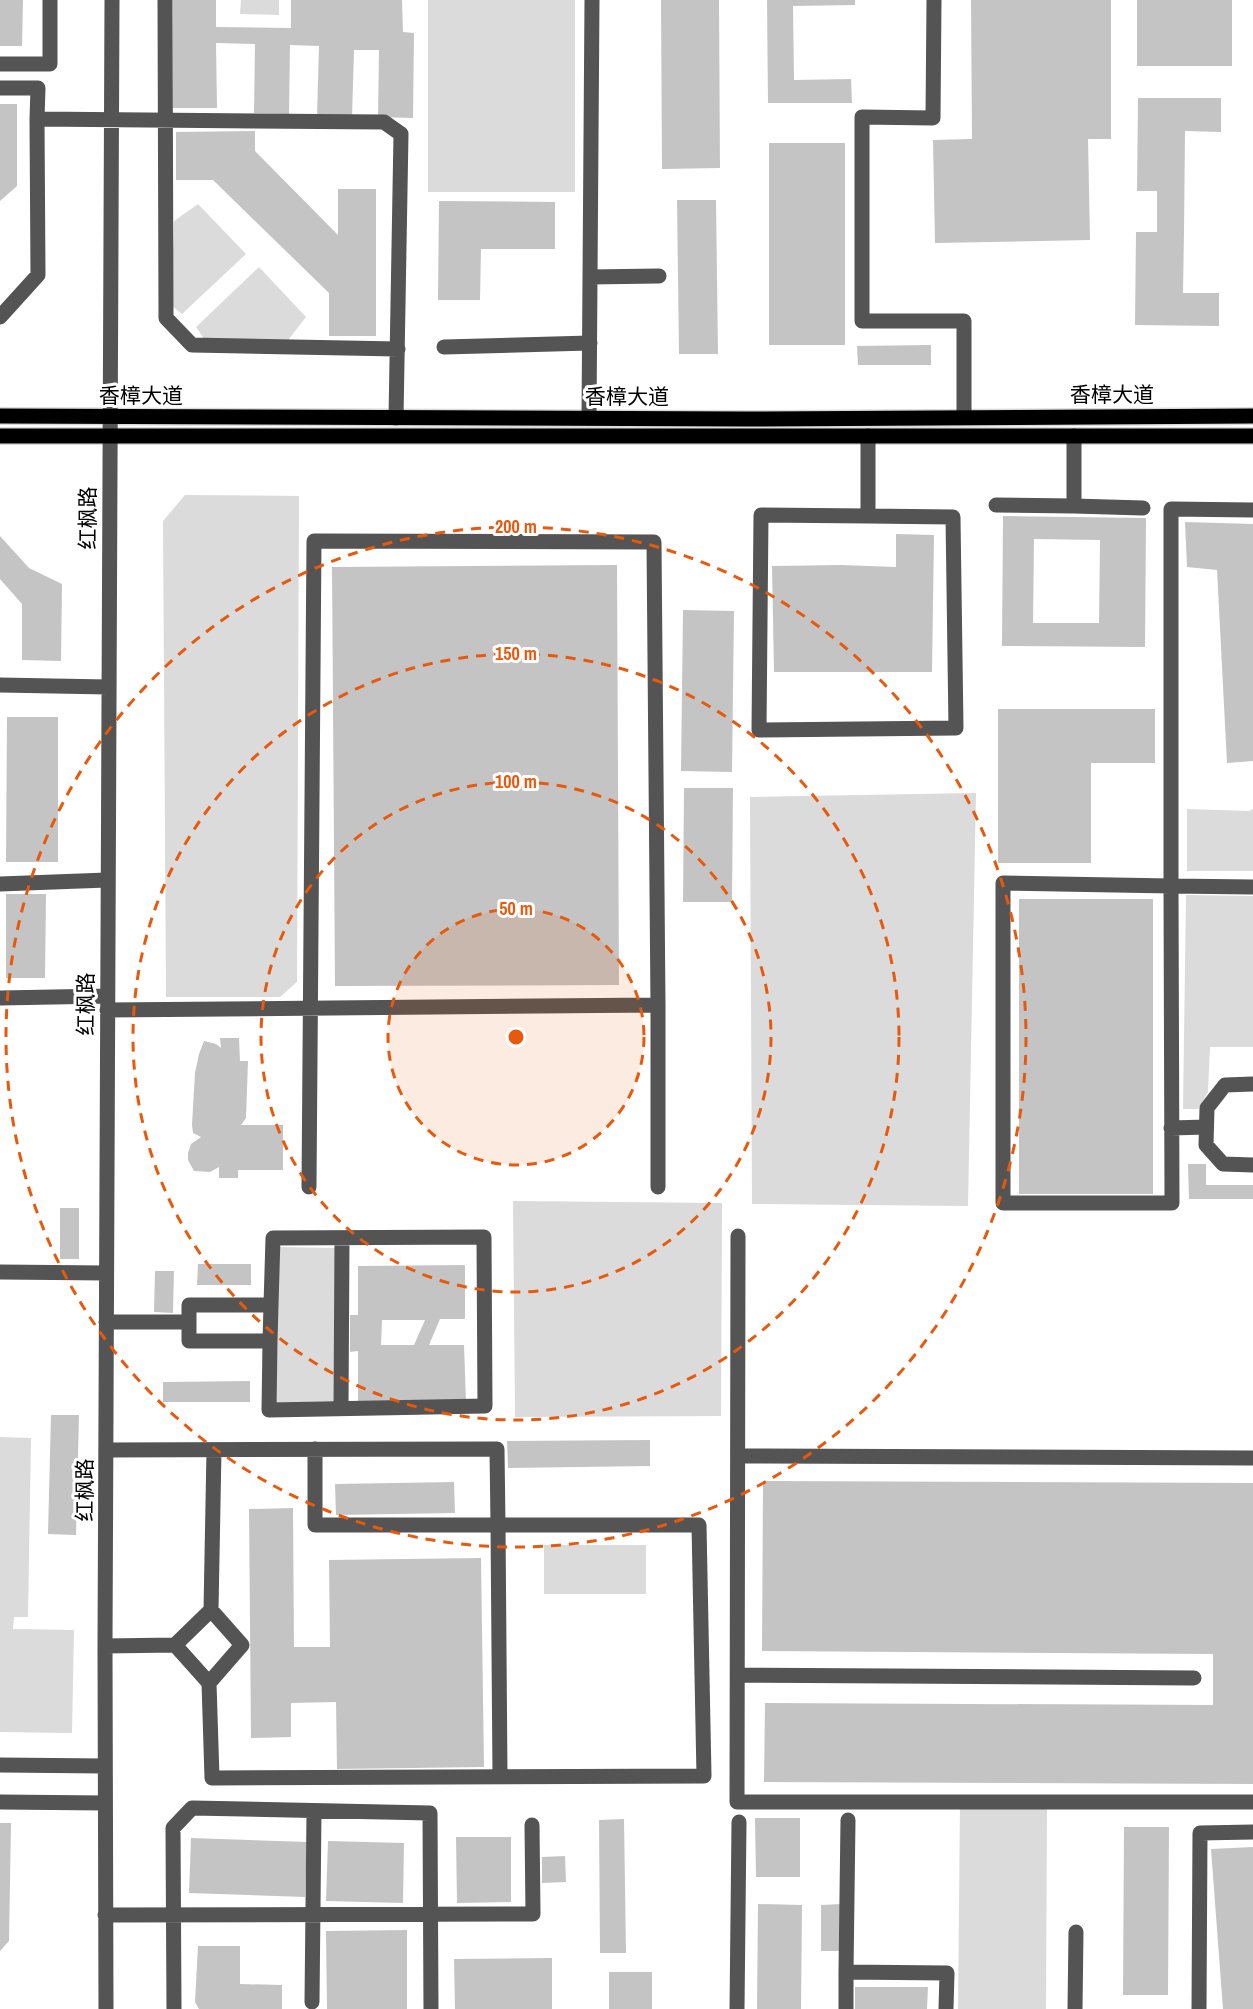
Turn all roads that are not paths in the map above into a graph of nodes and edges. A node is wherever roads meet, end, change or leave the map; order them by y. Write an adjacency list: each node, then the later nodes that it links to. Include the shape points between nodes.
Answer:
1 (50, 0): 6 (street, via 50,64)
2 (112, 0): 9 (street, 红枫路)
3 (165, 0): 10 (street)
4 (592, 0): 12 (street)
5 (934, 0): 20 (street, via 933,118 862,117 862,321 964,321)
6 (0, 64)
7 (0, 88): 8 (street, via 38,88)
8 (37, 119): 9 (street); 13 (street, via 38,275)
9 (111, 119): 10 (street); 19 (street, 红枫路)
10 (164, 120): 16 (street, via 166,318 192,345); 16 (street, via 384,122 401,134)
11 (659, 276): 12 (street)
12 (590, 277): 14 (street)
13 (0, 317)
14 (590, 343): 15 (street); 22 (street)
15 (444, 347)
16 (398, 349): 21 (street)
17 (0, 416): 19 (main road, 香樟大道)
18 (1253, 416): 20 (main road, 香樟大道)
19 (109, 417): 21 (main road, 香樟大道); 24 (street, 红枫路)
20 (964, 417): 22 (main road, 香樟大道)
21 (396, 418): 22 (main road, 香樟大道)
22 (589, 418)
23 (0, 436): 24 (main road, 香樟大道)
24 (109, 436): 25 (main road, 香樟大道); 34 (street, 红枫路)
25 (868, 436): 26 (main road, 香樟大道); 32 (street)
26 (1074, 436): 27 (main road, 香樟大道); 29 (street)
27 (1253, 436)
28 (996, 505): 29 (street)
29 (1074, 506): 30 (street)
30 (1143, 508)
31 (1253, 510): 37 (street, via 1171,509)
32 (868, 516): 32 (street, via 761,515 759,730 956,728 953,517)
33 (0, 685): 34 (street)
34 (108, 687): 35 (street, 红枫路)
35 (107, 880): 36 (street); 40 (street, 红枫路)
36 (0, 884)
37 (1171, 886): 38 (street); 45 (street); 45 (street, via 1003,884 1003,1203 1172,1203)
38 (1253, 887)
39 (0, 998): 40 (street)
40 (107, 1003): 42 (street); 52 (street, 红枫路)
41 (658, 1005): 42 (street); 42 (street, via 654,542 314,541); 48 (street)
42 (310, 1008): 47 (street)
43 (1253, 1084): 44 (street, via 1225,1085 1207,1108)
44 (1206, 1127): 45 (street); 46 (street, via 1206,1145 1223,1164)
45 (1171, 1128)
46 (1253, 1165)
47 (309, 1187)
48 (658, 1187)
49 (738, 1236): 61 (street)
50 (342, 1238): 53 (street, via 273,1238); 57 (street); 57 (street, via 484,1237 485,1406)
51 (0, 1272): 52 (street)
52 (106, 1273): 55 (street, 红枫路)
53 (271, 1305): 54 (street, via 189,1305); 56 (street)
54 (189, 1322): 55 (street); 56 (street, via 189,1341)
55 (106, 1323): 59 (street, 红枫路)
56 (270, 1341): 57 (street, via 269,1410)
57 (341, 1409)
58 (315, 1449): 60 (street); 63 (street, via 497,1449); 63 (street, via 315,1525)
59 (106, 1450): 60 (street); 66 (street, 红枫路)
60 (214, 1450): 64 (street)
61 (739, 1456): 62 (street); 67 (street)
62 (1253, 1458)
63 (498, 1525): 72 (street); 72 (street, via 699,1525 704,1776)
64 (211, 1610): 65 (street); 69 (street, via 242,1645)
65 (175, 1645): 66 (street); 69 (street)
66 (105, 1646): 71 (street, 红枫路)
67 (738, 1675): 68 (street); 74 (street, via 737,1802)
68 (1194, 1678)
69 (209, 1683): 72 (street, via 212,1778)
70 (0, 1766): 71 (street)
71 (105, 1766): 75 (street, 红枫路)
72 (500, 1777)
73 (0, 1802): 75 (street)
74 (1253, 1802)
75 (105, 1803): 84 (street, 红枫路)
76 (314, 1810): 81 (street, via 192,1808 173,1828); 82 (street); 83 (street, via 430,1814)
77 (848, 1820): 86 (street)
78 (739, 1822): 91 (street)
79 (532, 1825): 83 (street, via 533,1914)
80 (1253, 1832): 95 (street, via 1200,1833)
81 (173, 1914): 82 (street); 84 (street); 89 (street)
82 (313, 1914): 83 (street); 87 (street)
83 (431, 1914): 90 (street)
84 (105, 1915): 88 (street, 红枫路)
85 (1076, 1932): 94 (street)
86 (846, 1972): 92 (street); 93 (street, via 947,1973)
87 (312, 2002)
88 (106, 2009)
89 (174, 2009)
90 (432, 2009)
91 (737, 2009)
92 (846, 2009)
93 (946, 2009)
94 (1075, 2009)
95 (1199, 2009)

